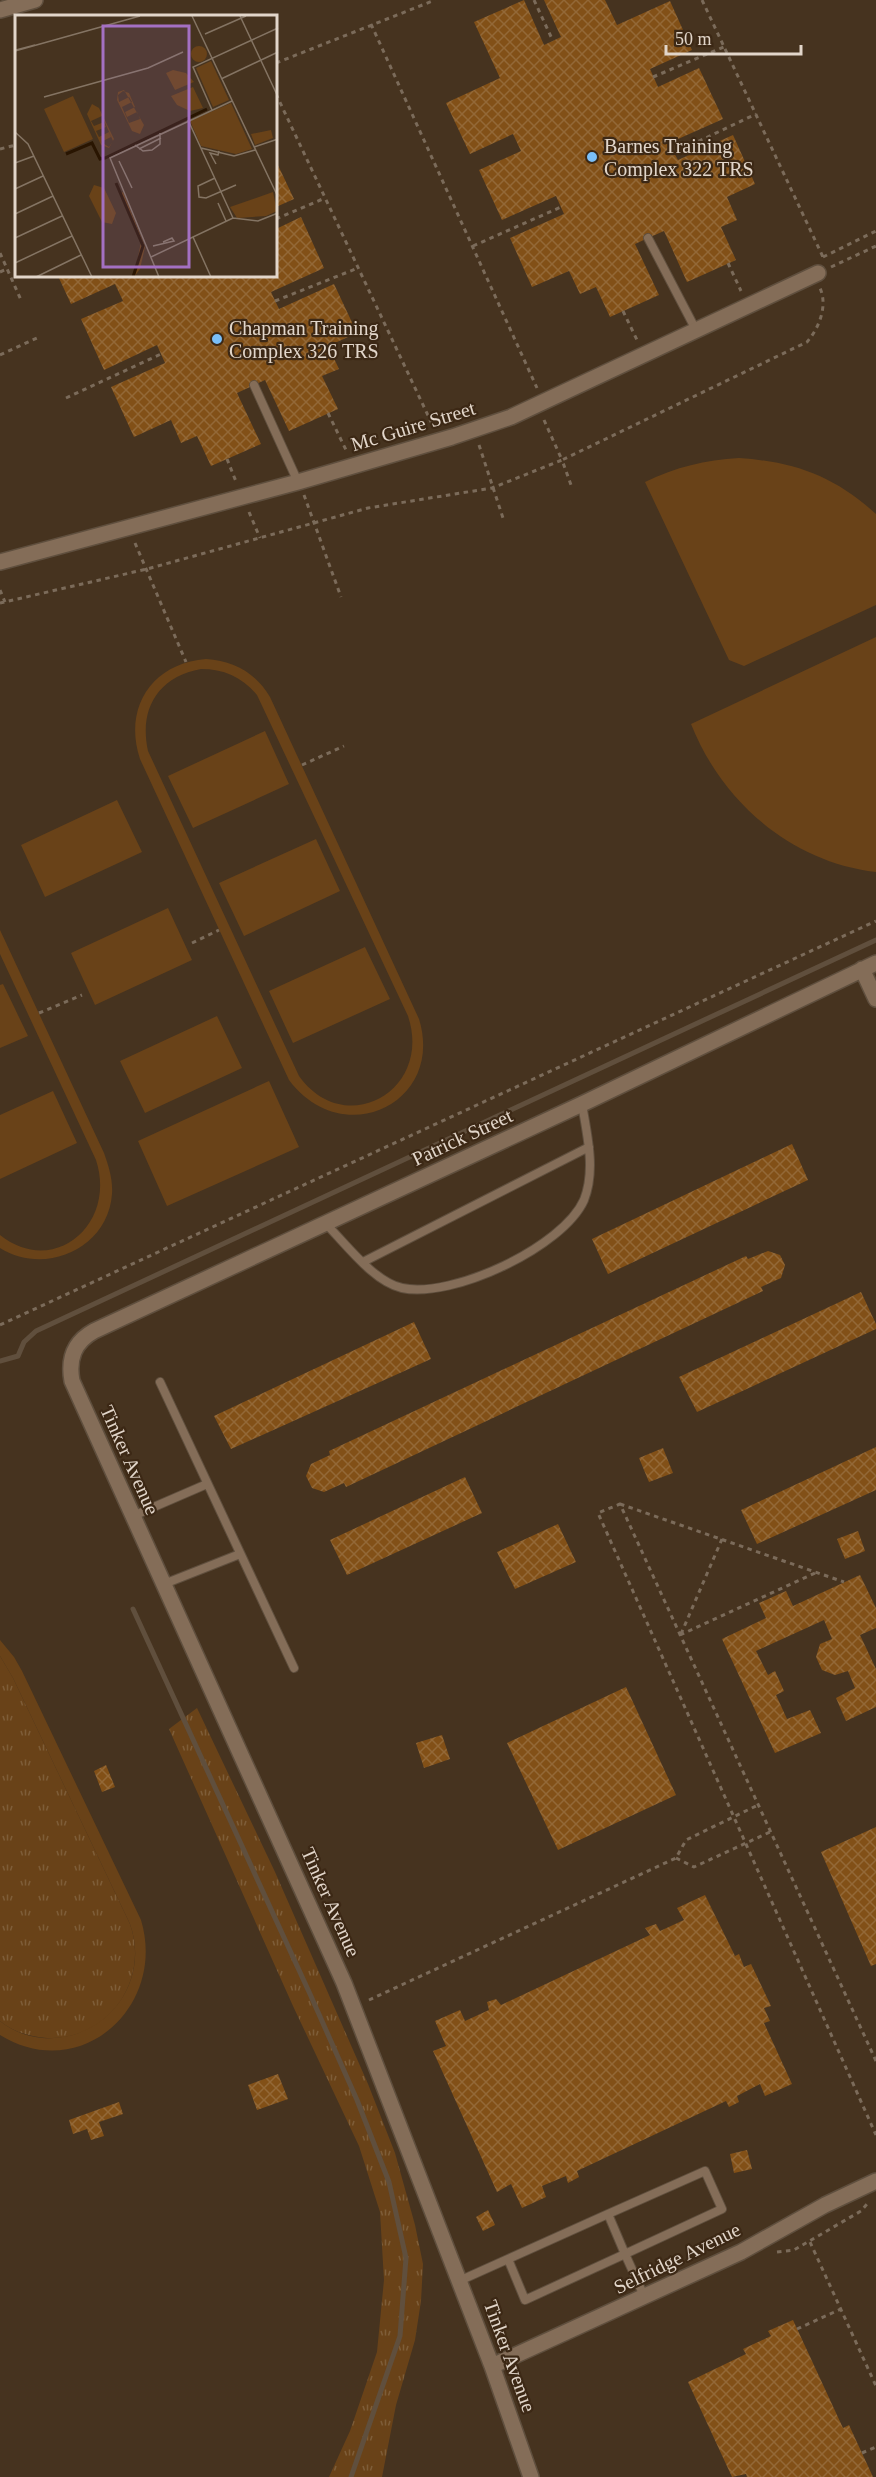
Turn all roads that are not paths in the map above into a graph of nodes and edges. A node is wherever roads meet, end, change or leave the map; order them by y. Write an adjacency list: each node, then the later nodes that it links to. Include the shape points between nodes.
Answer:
1 (35, 0): 2 (street)
2 (0, 10)
3 (648, 238): 5 (lane)
4 (816, 274): 5 (street, Mc Guire Street)
5 (696, 330): 7 (street, Mc Guire Street, via 511,417)
6 (254, 385): 7 (lane)
7 (298, 482): 8 (street, Mc Guire Street)
8 (0, 562)
9 (869, 966): 10 (street); 11 (street, Patrick Street)
10 (876, 999)
11 (582, 1104): 12 (lane); 13 (street, Patrick Street)
12 (589, 1147): 14 (lane); 14 (lane, via 585,1198 560,1230 530,1253 493,1271 429,1290 401,1288 378,1277)
13 (326, 1224): 14 (lane); 15 (street, Patrick Street, via 94,1330 77,1344)
14 (363, 1262)
15 (71, 1356): 18 (street, Tinker Avenue, via 72,1381)
16 (160, 1382): 17 (lane)
17 (207, 1484): 18 (lane); 19 (lane)
18 (133, 1516): 20 (street, Tinker Avenue)
19 (240, 1554): 20 (lane); 21 (lane)
20 (164, 1584): 26 (street, Tinker Avenue, via 353,2007)
21 (294, 1668)
22 (876, 2181): 27 (street, Selfridge Avenue)
23 (608, 2214): 24 (lane); 24 (lane, via 705,2171 722,2209); 25 (lane)
24 (625, 2254): 25 (lane, via 525,2300); 27 (lane)
25 (508, 2259): 26 (lane)
26 (459, 2281): 28 (street, Tinker Avenue)
27 (645, 2298): 28 (street, Selfridge Avenue)
28 (492, 2366): 29 (street, Tinker Avenue)
29 (531, 2477)

